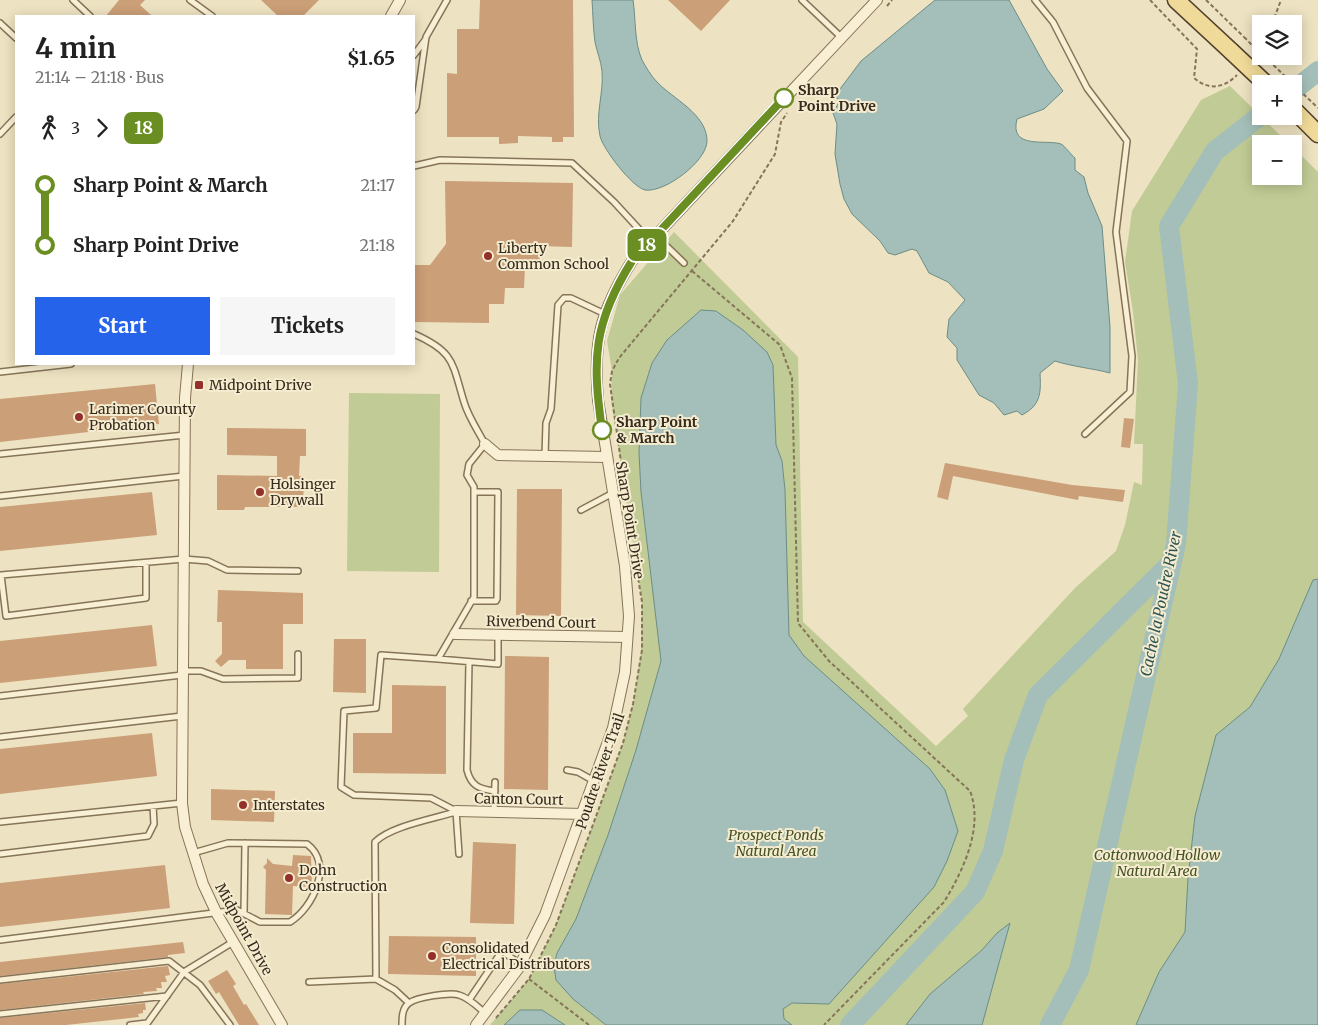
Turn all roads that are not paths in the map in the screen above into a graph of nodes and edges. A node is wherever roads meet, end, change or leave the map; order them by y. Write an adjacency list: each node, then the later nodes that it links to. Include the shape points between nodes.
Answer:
1 (73, 0): 9 (lane)
2 (190, 0): 10 (lane)
3 (400, 0): 11 (street)
4 (447, 0): 14 (lane)
5 (802, 0): 15 (lane)
6 (877, 0): 15 (street, Sharp Point Drive)
7 (1035, 0): 32 (lane, via 1053,22 1087,88 1127,141 1116,232 1132,356 1130,392)
8 (1176, 0): 17 (main road, bridge)
9 (89, 15)
10 (211, 15)
11 (392, 15)
12 (0, 22): 13 (lane)
13 (15, 37)
14 (426, 37): 16 (lane); 18 (lane)
15 (841, 37): 24 (street, Sharp Point Drive)
16 (415, 54)
17 (1256, 75)
18 (415, 109)
19 (15, 118): 22 (lane)
20 (1302, 118): 21 (main road)
21 (1314, 129)
22 (0, 134)
23 (415, 166): 24 (lane, via 440,160 572,163)
24 (652, 239): 25 (lane); 26 (street, Sharp Point Drive, via 632,261)
25 (684, 263)
26 (605, 314): 35 (lane, via 571,298 564,298 558,306); 36 (street, Sharp Point Drive, via 596,352 598,400)
27 (415, 334): 33 (lane, via 434,343 447,355 458,374 464,404)
28 (63, 365): 30 (lane)
29 (188, 365): 31 (street, Midpoint Drive)
30 (0, 372)
31 (185, 434): 34 (lane); 37 (street, Midpoint Drive)
32 (1085, 434)
33 (485, 444): 35 (street, via 498,455); 38 (lane, via 469,464 467,475)
34 (0, 454)
35 (545, 456): 36 (street)
36 (607, 458): 39 (street, Sharp Point Drive)
37 (184, 476): 40 (lane); 42 (street, Midpoint Drive)
38 (474, 492): 46 (lane, via 474,597); 46 (lane, via 498,492 497,599)
39 (612, 493): 41 (lane); 49 (street, Sharp Point Drive, via 625,566)
40 (0, 496)
41 (581, 510)
42 (184, 559): 43 (lane); 44 (lane, via 208,561 228,570); 53 (street, Midpoint Drive)
43 (146, 563): 45 (lane, via 1,575); 45 (lane, via 146,598 6,616)
44 (298, 571)
45 (2, 596)
46 (471, 601): 47 (lane)
47 (455, 634): 48 (street, Riverbend Court); 51 (lane)
48 (498, 635): 49 (street, Riverbend Court); 52 (lane, via 498,664)
49 (628, 637): 59 (street, Sharp Point Drive, via 625,672 613,728)
50 (298, 654): 53 (lane, via 298,678 223,679 201,672)
51 (438, 660): 52 (lane); 63 (lane, via 381,655 376,708 344,711 340,787 354,795 431,798)
52 (469, 662): 60 (lane, via 467,770 475,786)
53 (183, 673): 54 (lane); 55 (street, Midpoint Drive)
54 (0, 696)
55 (182, 716): 56 (lane); 61 (street, Midpoint Drive)
56 (0, 737)
57 (567, 770): 59 (lane, via 578,772)
58 (495, 782): 60 (lane)
59 (594, 782): 65 (street, Sharp Point Drive)
60 (495, 791): 64 (lane)
61 (182, 803): 62 (lane); 68 (street, Midpoint Drive)
62 (153, 806): 66 (lane); 69 (lane, via 154,824 148,836)
63 (456, 811): 64 (street, Canton Court); 70 (lane); 77 (lane, via 392,832 375,842)
64 (494, 812): 65 (street, Canton Court)
65 (582, 814): 75 (street, Sharp Point Drive, via 545,915)
66 (0, 822)
67 (245, 843): 68 (lane, via 214,845); 71 (lane); 71 (lane, via 307,844 318,859 318,888 302,912 290,922 260,922)
68 (192, 853): 72 (street, Midpoint Drive)
69 (0, 854)
70 (459, 854)
71 (244, 913): 72 (lane, via 237,910)
72 (217, 914): 73 (lane); 74 (street, Midpoint Drive)
73 (0, 940)
74 (234, 942): 76 (lane); 88 (street, Midpoint Drive)
75 (520, 964): 81 (lane, via 502,951); 84 (street, Sharp Point Drive)
76 (184, 972): 78 (lane, via 169,961); 80 (lane); 87 (lane, via 200,986)
77 (376, 979): 79 (lane); 82 (lane)
78 (0, 980)
79 (309, 982)
80 (167, 996): 83 (lane); 85 (lane)
81 (469, 1000): 82 (lane, via 457,994 425,997); 84 (lane)
82 (409, 1003): 89 (lane, via 402,1016)
83 (0, 1014)
84 (485, 1014): 90 (street, Sharp Point Drive)
85 (147, 1024): 86 (lane)
86 (130, 1025)
87 (230, 1025)
88 (282, 1025)
89 (402, 1025)
90 (476, 1025)

